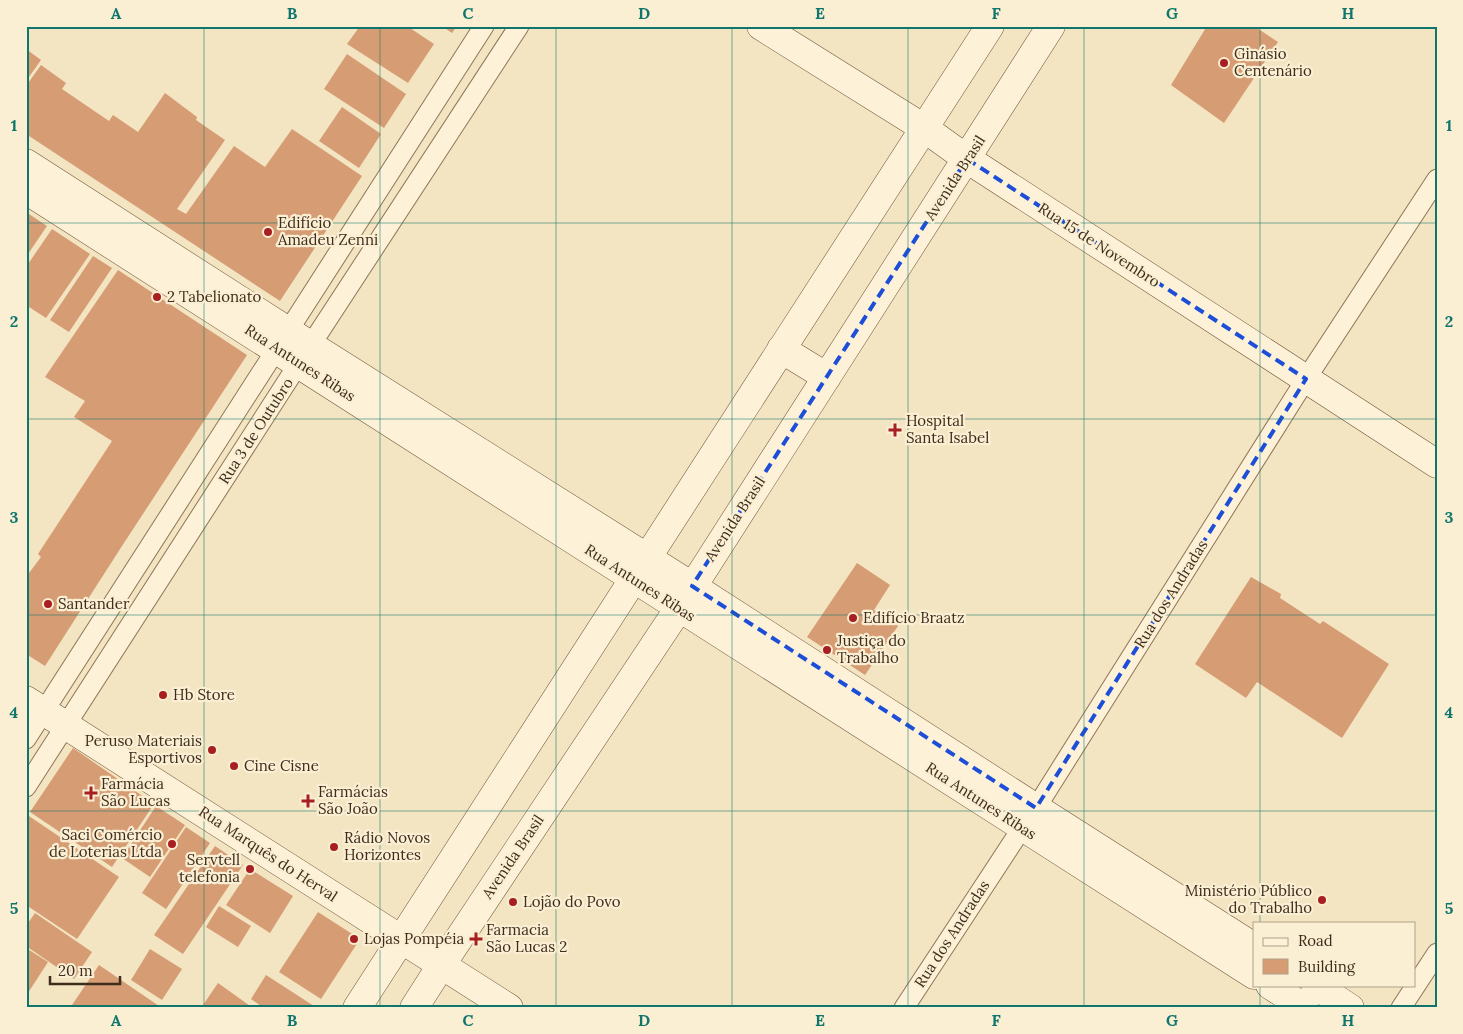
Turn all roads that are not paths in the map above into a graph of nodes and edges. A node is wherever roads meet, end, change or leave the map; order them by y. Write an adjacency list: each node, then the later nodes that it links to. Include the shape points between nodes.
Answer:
1 (484, 26): 12 (street, Rua 3 de Outubro)
2 (519, 26): 14 (street, Rua 3 de Outubro)
3 (761, 26): 6 (street, Rua 15 de Novembro)
4 (990, 26): 6 (street)
5 (1051, 26): 7 (street, Avenida Brasil)
6 (924, 128): 7 (street, Rua 15 de Novembro); 13 (street)
7 (967, 159): 15 (street, Avenida Brasil); 16 (street, Rua 15 de Novembro)
8 (26, 163): 11 (street, Rua Antunes Ribas)
9 (1437, 179): 16 (street, Rua dos Andradas)
10 (26, 190): 11 (street, Rua Antunes Ribas)
11 (154, 258): 12 (street, Rua Antunes Ribas)
12 (282, 340): 14 (street, Rua Antunes Ribas); 20 (street, Rua 3 de Outubro)
13 (782, 349): 15 (street); 18 (street)
14 (305, 354): 18 (street, Rua Antunes Ribas); 20 (street, Rua 3 de Outubro)
15 (827, 377): 19 (street, Avenida Brasil)
16 (1306, 379): 17 (street, Rua 15 de Novembro); 23 (street, Rua dos Andradas)
17 (1437, 464)
18 (640, 568): 19 (street, Rua Antunes Ribas); 24 (street)
19 (686, 597): 23 (street, Rua Antunes Ribas); 28 (street, Avenida Brasil)
20 (46, 712): 21 (street, Rua 3 de Outubro); 22 (street, Rua 3 de Outubro); 24 (street, Rua Marquês do Herval)
21 (26, 739)
22 (26, 787)
23 (1029, 818): 25 (street, Rua Antunes Ribas); 37 (street, Rua dos Andradas)
24 (401, 939): 28 (street, Rua Marquês do Herval); 34 (street)
25 (1225, 942): 26 (street, Rua Antunes Ribas); 29 (street, Rua Antunes Ribas)
26 (1253, 947)
27 (1437, 953): 30 (street)
28 (442, 964): 35 (street, Avenida Brasil); 36 (street, Rua Marquês do Herval)
29 (1253, 975)
30 (1416, 985)
31 (1272, 986): 38 (street)
32 (1317, 986): 39 (street)
33 (1415, 986): 40 (street)
34 (357, 1008)
35 (414, 1008)
36 (509, 1008)
37 (904, 1008)
38 (1305, 1008)
39 (1350, 1008)
40 (1401, 1008)

